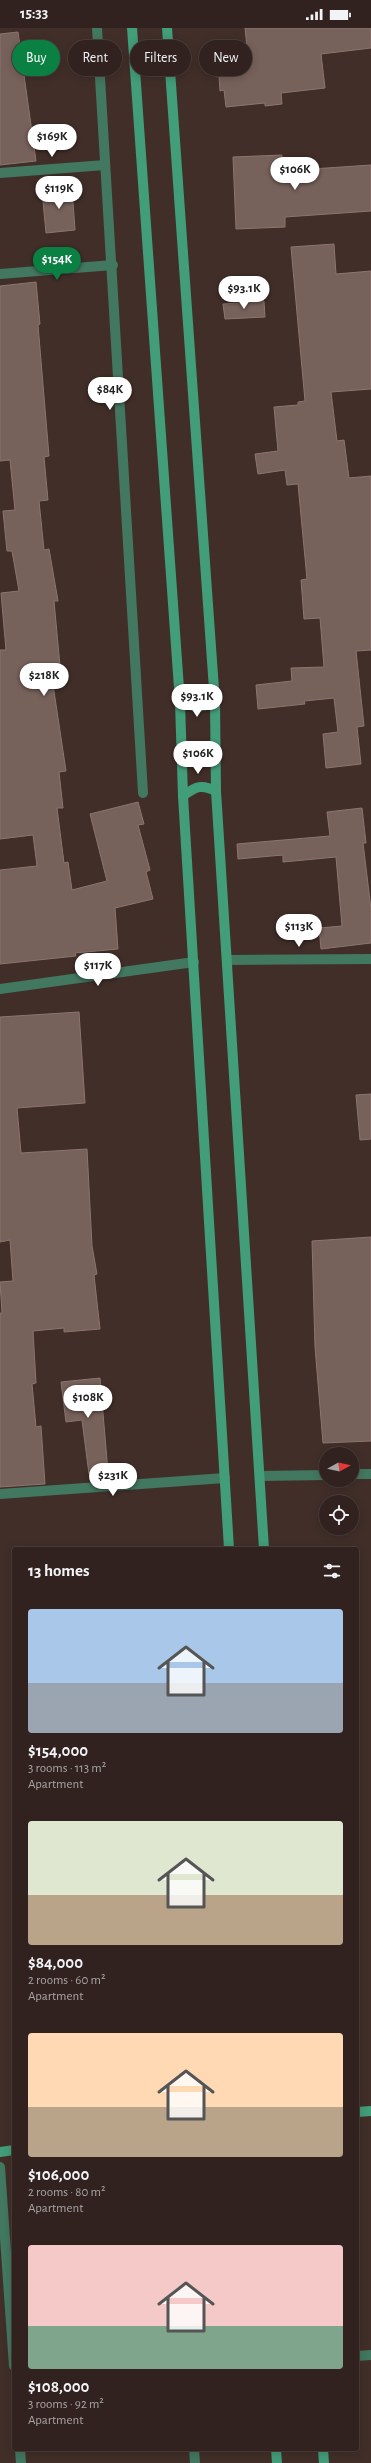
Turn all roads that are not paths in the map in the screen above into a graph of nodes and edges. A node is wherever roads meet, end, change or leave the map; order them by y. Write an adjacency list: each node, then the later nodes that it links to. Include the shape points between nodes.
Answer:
1 (97, 28): 4 (street)
2 (132, 28): 8 (main road)
3 (167, 28): 9 (main road)
4 (105, 165): 5 (street); 6 (street)
5 (0, 173)
6 (113, 266): 7 (street); 11 (street)
7 (0, 274)
8 (180, 702): 9 (main road, via 197,707); 12 (main road)
9 (215, 703): 10 (main road)
10 (216, 791): 12 (main road, via 202,786 195,787); 14 (main road)
11 (144, 793)
12 (183, 796): 15 (main road)
13 (371, 959): 14 (street)
14 (228, 960): 20 (main road)
15 (194, 962): 16 (street); 21 (main road)
16 (0, 989)
17 (359, 1474): 18 (street)
18 (371, 1474)
19 (319, 1475): 20 (street)
20 (260, 1476): 24 (main road)
21 (225, 1478): 22 (street); 23 (main road)
22 (0, 1494)
23 (229, 1547)
24 (264, 1547)
25 (371, 2111): 26 (main road)
26 (359, 2112)
27 (12, 2150): 28 (main road)
28 (0, 2152)
29 (0, 2167): 30 (street)
30 (12, 2338)
31 (371, 2355): 32 (street)
32 (359, 2356)
33 (20, 2451): 37 (street)
34 (194, 2451): 38 (street)
35 (276, 2451): 39 (main road)
36 (323, 2451): 40 (main road)
37 (21, 2463)
38 (195, 2463)
39 (277, 2463)
40 (324, 2463)

